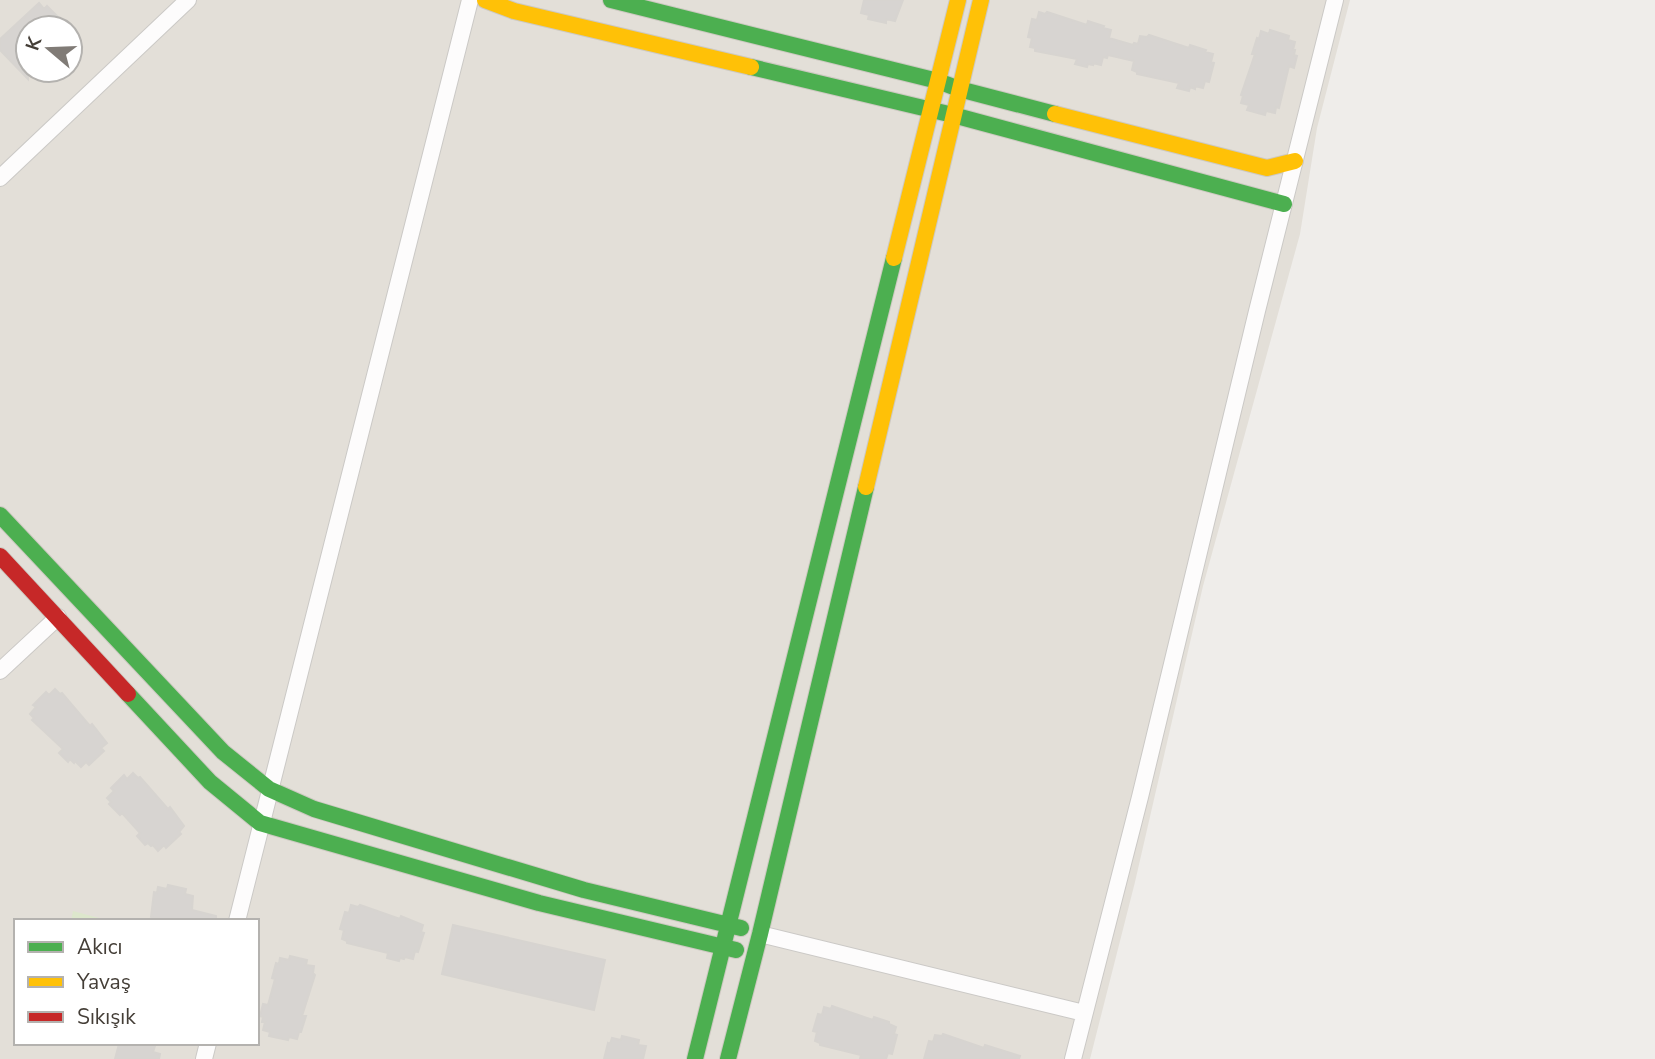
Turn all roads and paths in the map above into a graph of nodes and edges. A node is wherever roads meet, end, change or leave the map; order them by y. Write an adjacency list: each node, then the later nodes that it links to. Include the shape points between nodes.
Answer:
1 (188, 0): 13 (street)
2 (470, 0): 19 (street)
3 (485, 0): 10 (main road, via 514,11)
4 (611, 0): 8 (main road)
5 (958, 0): 8 (main road)
6 (981, 0): 9 (main road)
7 (1335, 0): 12 (street)
8 (939, 81): 9 (main road); 10 (main road)
9 (959, 89): 11 (main road); 12 (main road, via 1267,168)
10 (931, 111): 11 (main road); 22 (main road)
11 (953, 115): 14 (main road); 23 (main road)
12 (1295, 161): 14 (street)
13 (0, 178)
14 (1284, 204): 26 (street)
15 (0, 515): 19 (main road, via 223,752)
16 (0, 556): 17 (main road)
17 (58, 617): 18 (street); 20 (main road, via 210,782)
18 (0, 671)
19 (269, 789): 20 (street); 22 (main road, via 314,809 583,890)
20 (260, 823): 21 (street); 24 (main road, via 539,902)
21 (237, 919)
22 (730, 925): 23 (main road); 24 (main road)
23 (760, 934): 25 (main road); 26 (street)
24 (724, 947): 25 (main road); 27 (main road)
25 (755, 953): 28 (main road)
26 (1084, 1013): 29 (street)
27 (695, 1059)
28 (728, 1059)
29 (1073, 1059)

